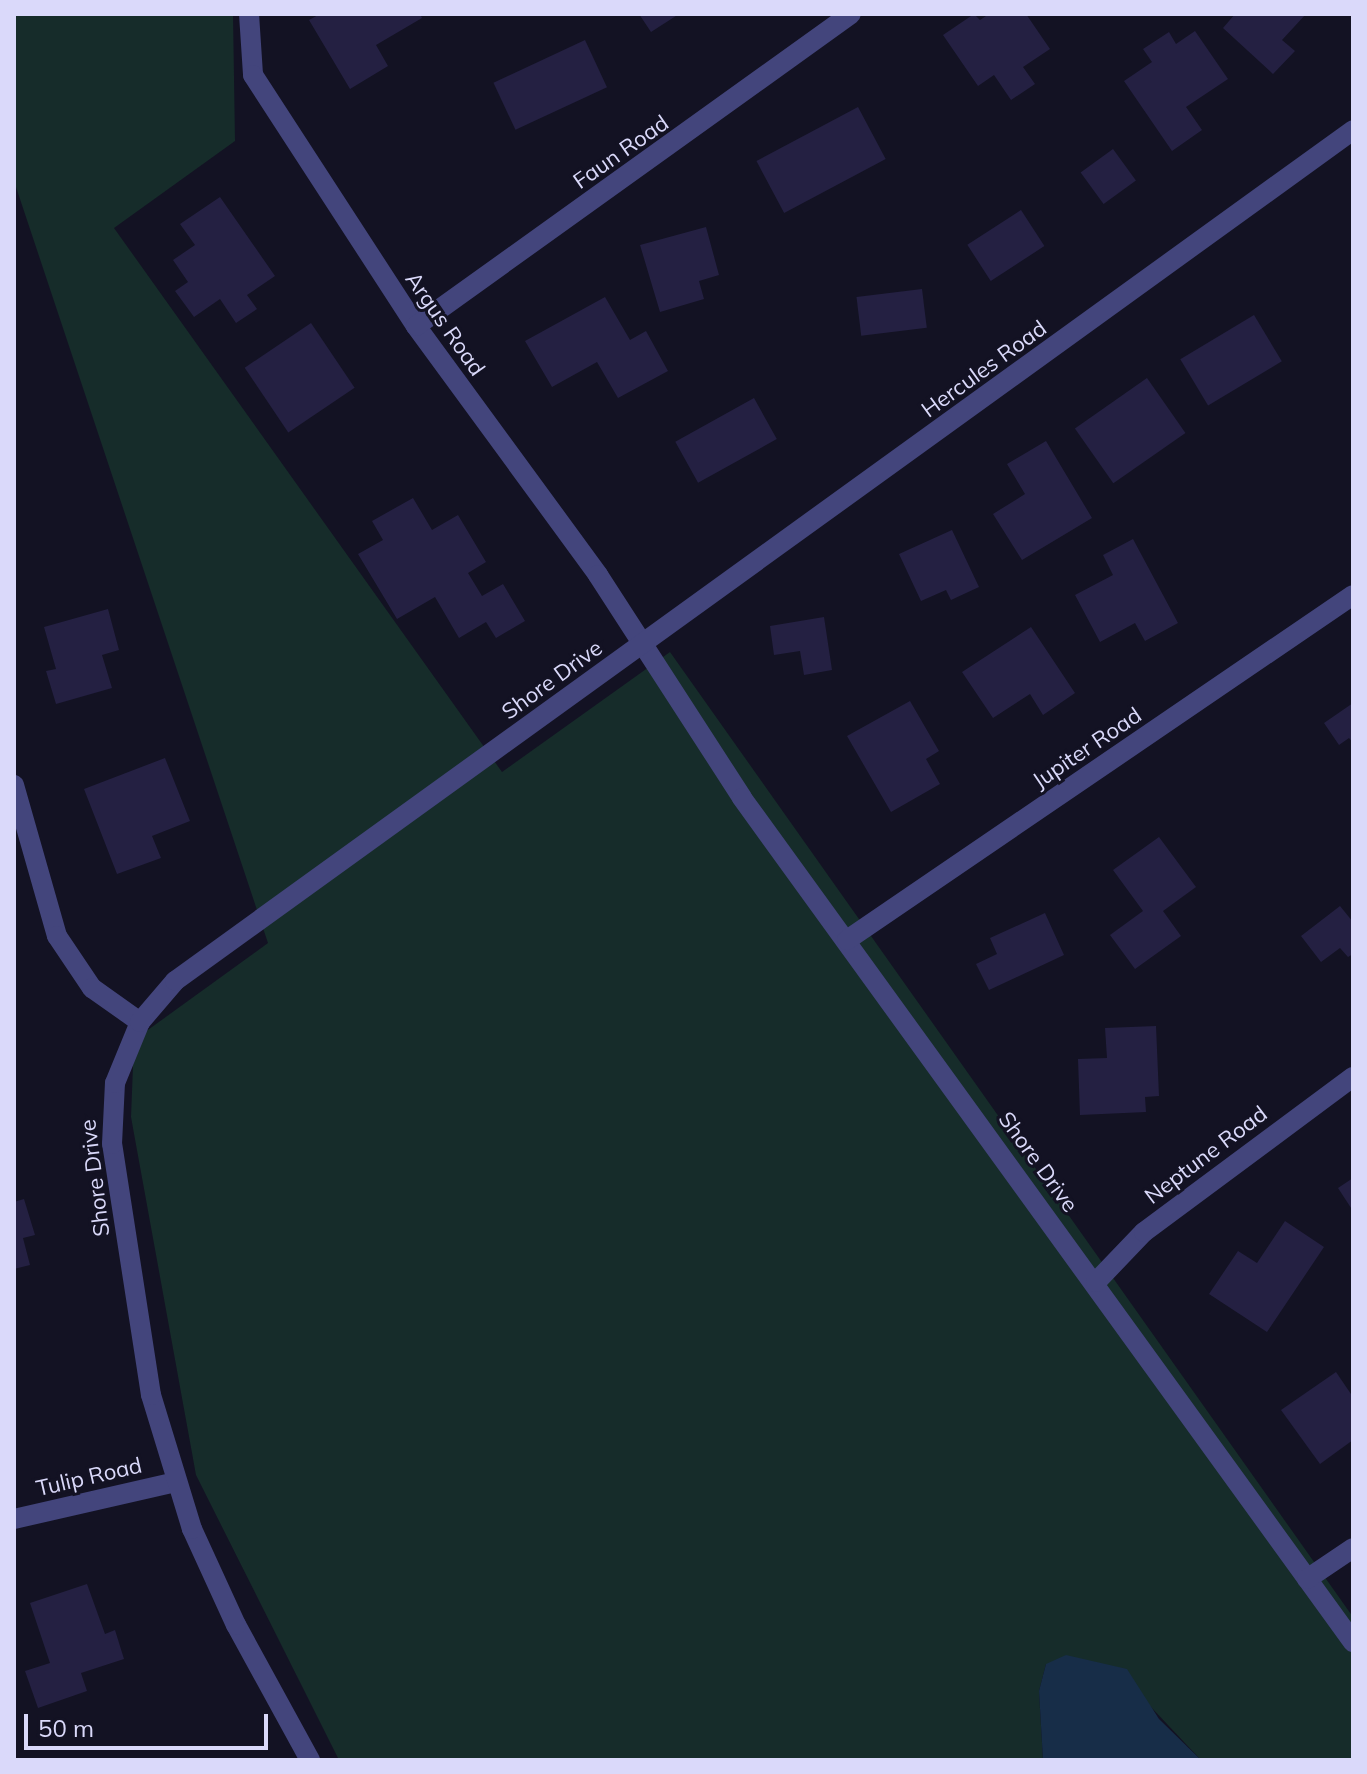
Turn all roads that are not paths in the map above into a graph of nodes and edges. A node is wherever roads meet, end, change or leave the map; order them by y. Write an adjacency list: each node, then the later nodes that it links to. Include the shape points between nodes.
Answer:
1 (249, 14): 4 (street, Argus Road, via 253,75)
2 (851, 14): 4 (street, Faun Road)
3 (1353, 130): 6 (street, Hercules Road)
4 (416, 326): 6 (street, Argus Road, via 598,575)
5 (1353, 595): 8 (street, Jupiter Road)
6 (641, 645): 8 (street, Shore Drive); 9 (street, Shore Drive, via 175,981)
7 (14, 785): 9 (street, via 57,936 92,988)
8 (847, 940): 11 (street, Shore Drive)
9 (140, 1022): 12 (street, Shore Drive, via 115,1083 112,1144 137,1326)
10 (1353, 1077): 11 (street, Neptune Road, via 1144,1232)
11 (1096, 1282): 15 (street, Shore Drive)
12 (176, 1482): 13 (street, Tulip Road); 17 (street, Shore Drive, via 236,1625)
13 (14, 1519)
14 (1353, 1548): 15 (street)
15 (1307, 1579): 16 (street, Shore Drive)
16 (1353, 1642)
17 (310, 1760)

